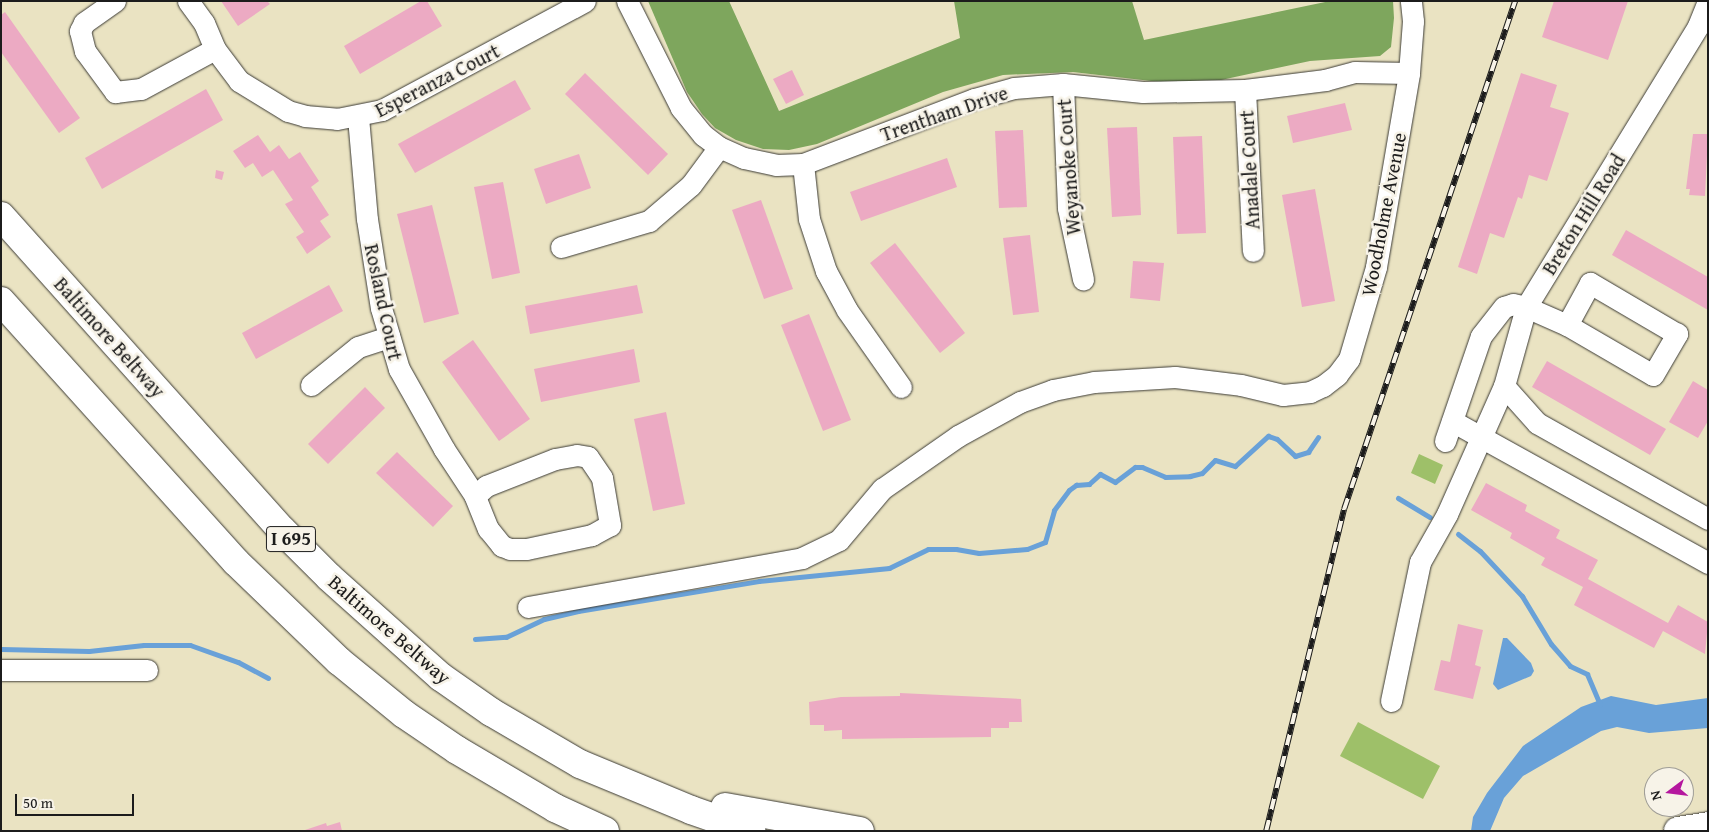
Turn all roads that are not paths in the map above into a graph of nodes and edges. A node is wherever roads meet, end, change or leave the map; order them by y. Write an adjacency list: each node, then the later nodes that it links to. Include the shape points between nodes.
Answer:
1 (115, 1): 7 (street, via 84,23 80,31 85,51 115,92 141,90)
2 (188, 1): 7 (street, Esperanza Court, via 204,23)
3 (585, 1): 11 (street, Esperanza Court, via 419,92 382,110)
4 (627, 1): 12 (street, Trentham Drive, via 681,108 703,135)
5 (1411, 1): 8 (street, Woodholme Avenue, via 1413,21)
6 (1708, 1): 19 (street, Breton Hill Road, via 1698,26)
7 (214, 49): 11 (street, Esperanza Court, via 239,80 272,103 305,116 337,120)
8 (1409, 73): 10 (street, Trentham Drive, via 1355,72 1325,80); 31 (street, Woodholme Avenue, via 1376,267 1349,359 1337,375 1310,392 1283,395 1241,385 1175,377 1094,382 1053,390 988,418 905,471 882,489 839,540 802,558)
9 (1063, 84): 10 (street, Trentham Drive, via 1143,92); 13 (street, Trentham Drive, via 1014,88 974,98); 17 (street, Weyanoke Court, via 1068,208)
10 (1245, 90): 16 (street, Anadale Court)
11 (358, 117): 21 (street, Rosland Court, via 374,271)
12 (718, 147): 13 (street, Trentham Drive, via 761,163); 15 (street, via 691,185 650,221)
13 (803, 164): 24 (street, via 809,219 826,271 847,310)
14 (1, 216): 35 (highway, Baltimore Beltway / I 695, via 282,530 385,628 441,676 491,712 580,764)
15 (561, 246)
16 (1253, 251)
17 (1083, 279)
18 (1, 301): 37 (highway, I 695, via 236,562 340,661 404,714 457,750 555,808)
19 (1526, 307): 20 (street); 23 (street, Breton Hill Road); 25 (street, via 1513,304 1504,307 1480,336)
20 (1566, 324): 20 (street, via 1653,375 1677,334 1590,283)
21 (389, 337): 22 (street, via 358,347); 28 (street, Rosland Court, via 399,369)
22 (310, 385)
23 (1504, 386): 26 (street, Breton Hill Road); 29 (street, via 1537,423)
24 (901, 387)
25 (1452, 421): 26 (street); 27 (street)
26 (1480, 436): 30 (street); 34 (street, Breton Hill Road, via 1447,514 1420,562)
27 (1445, 441)
28 (476, 496): 28 (street, Rosland Court, via 486,486 506,477 567,455 583,456 598,468 609,505 610,525 592,535 526,550 510,550 502,546 488,529)
29 (1708, 519)
30 (1708, 563)
31 (528, 607)
32 (1, 670): 33 (street)
33 (147, 670)
34 (1391, 701)
35 (640, 790): 38 (highway, Baltimore Beltway / I 695); 39 (highway)
36 (1708, 826): 40 (highway)
37 (605, 831)
38 (751, 831)
39 (860, 831)
40 (1678, 831)

